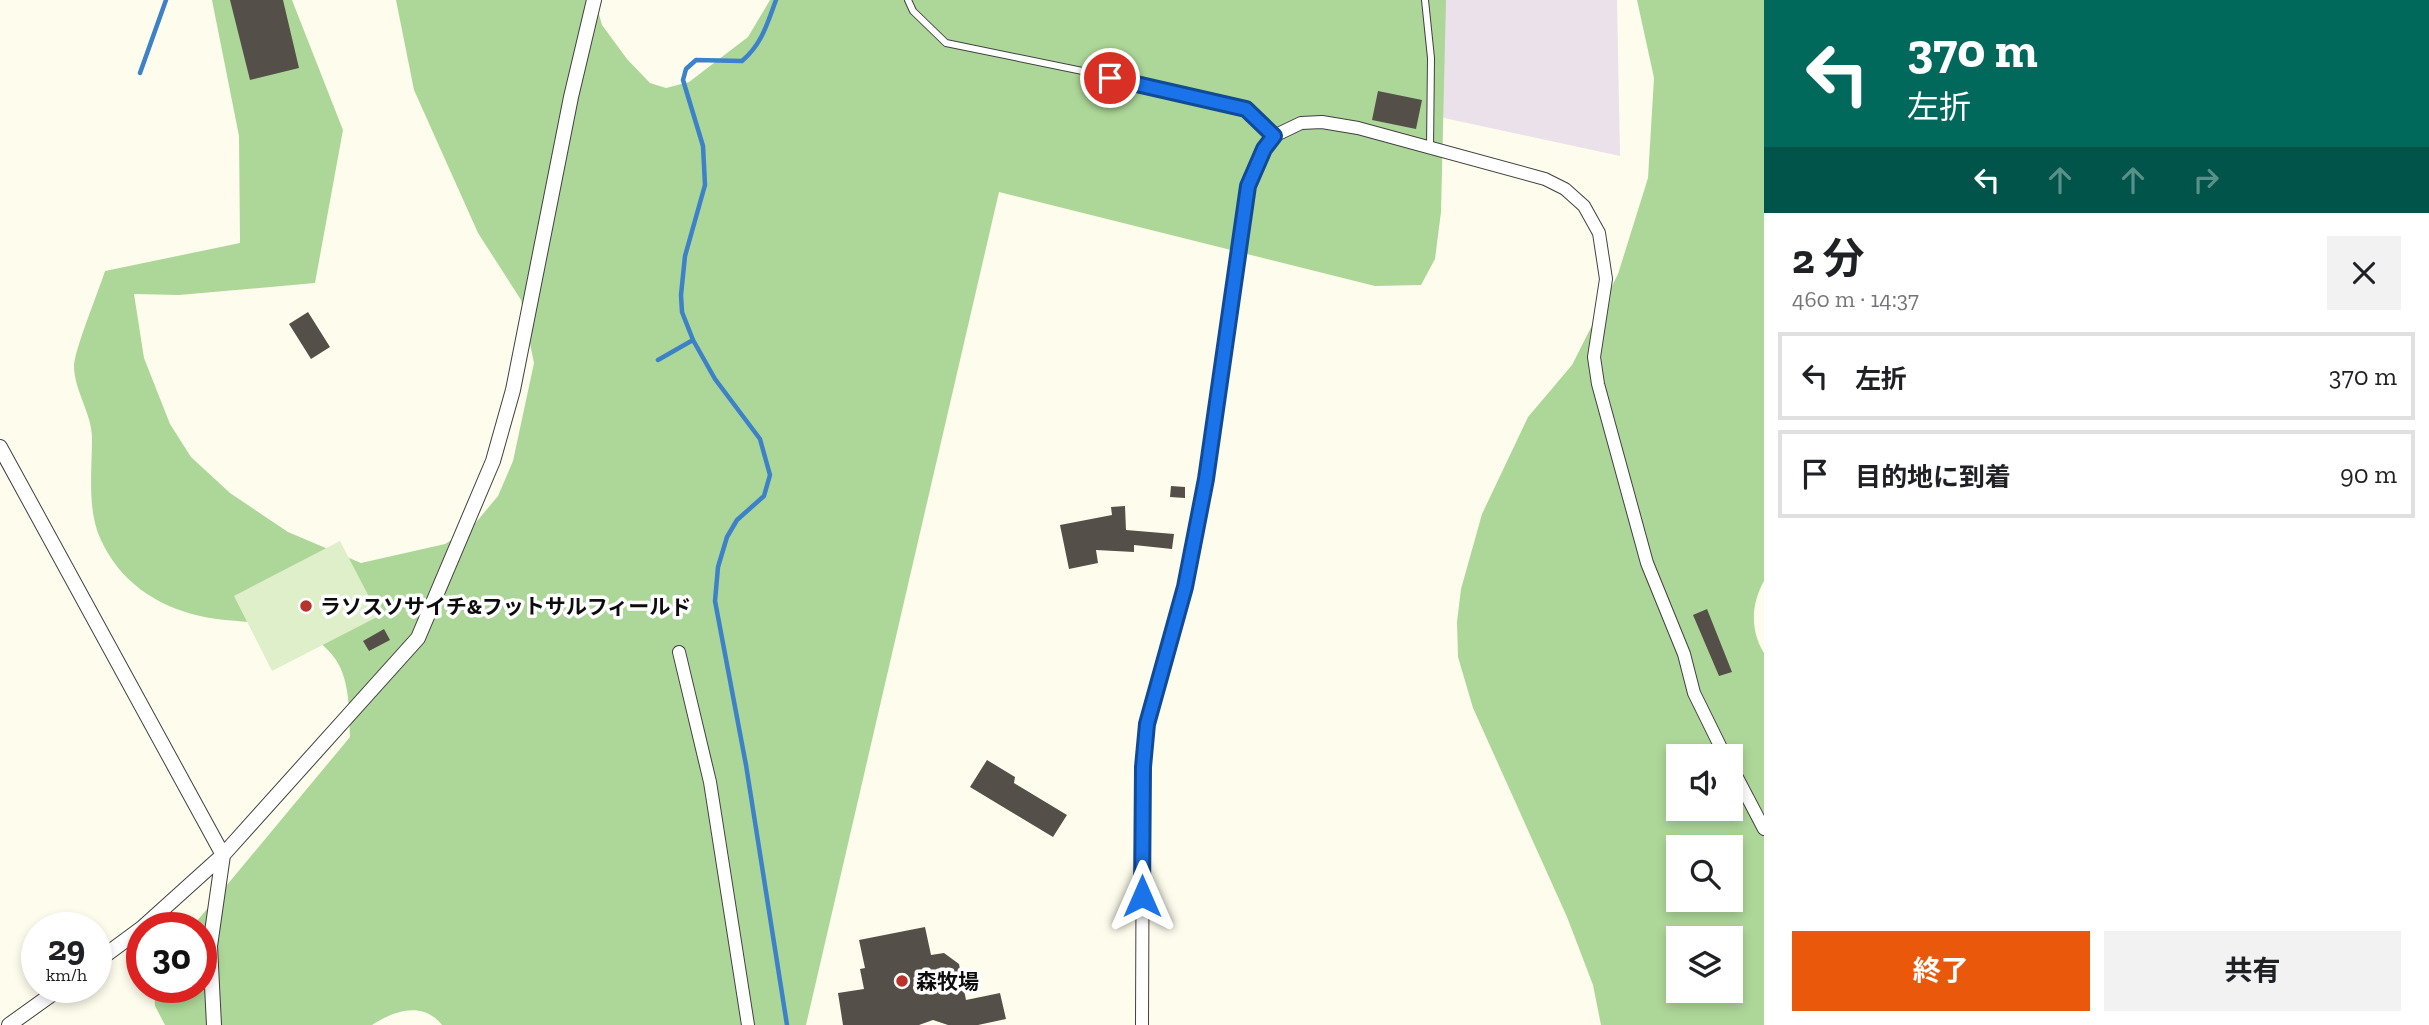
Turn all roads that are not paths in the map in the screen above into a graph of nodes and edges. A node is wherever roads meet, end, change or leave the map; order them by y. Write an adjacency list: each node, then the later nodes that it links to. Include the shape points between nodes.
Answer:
1 (594, 0): 11 (street, via 513,390 493,461 449,569 418,638)
2 (908, 0): 4 (lane, via 913,12 946,43 1246,109)
3 (1425, 0): 5 (lane, via 1431,58)
4 (1274, 136): 5 (street, via 1301,123 1322,122); 17 (street, via 1248,186 1206,479 1185,587 1147,724)
5 (1430, 148): 8 (street, via 1545,179 1565,189 1584,206 1599,233 1606,279 1594,357 1601,396 1647,562 1695,694)
6 (0, 447): 11 (street)
7 (679, 652): 16 (street, via 710,782)
8 (1719, 744)
9 (1743, 789): 10 (street)
10 (1764, 829)
11 (223, 855): 12 (street); 15 (street, via 211,946)
12 (160, 912)
13 (40, 1003): 14 (street)
14 (9, 1025)
15 (214, 1025)
16 (748, 1025)
17 (1142, 1025)

